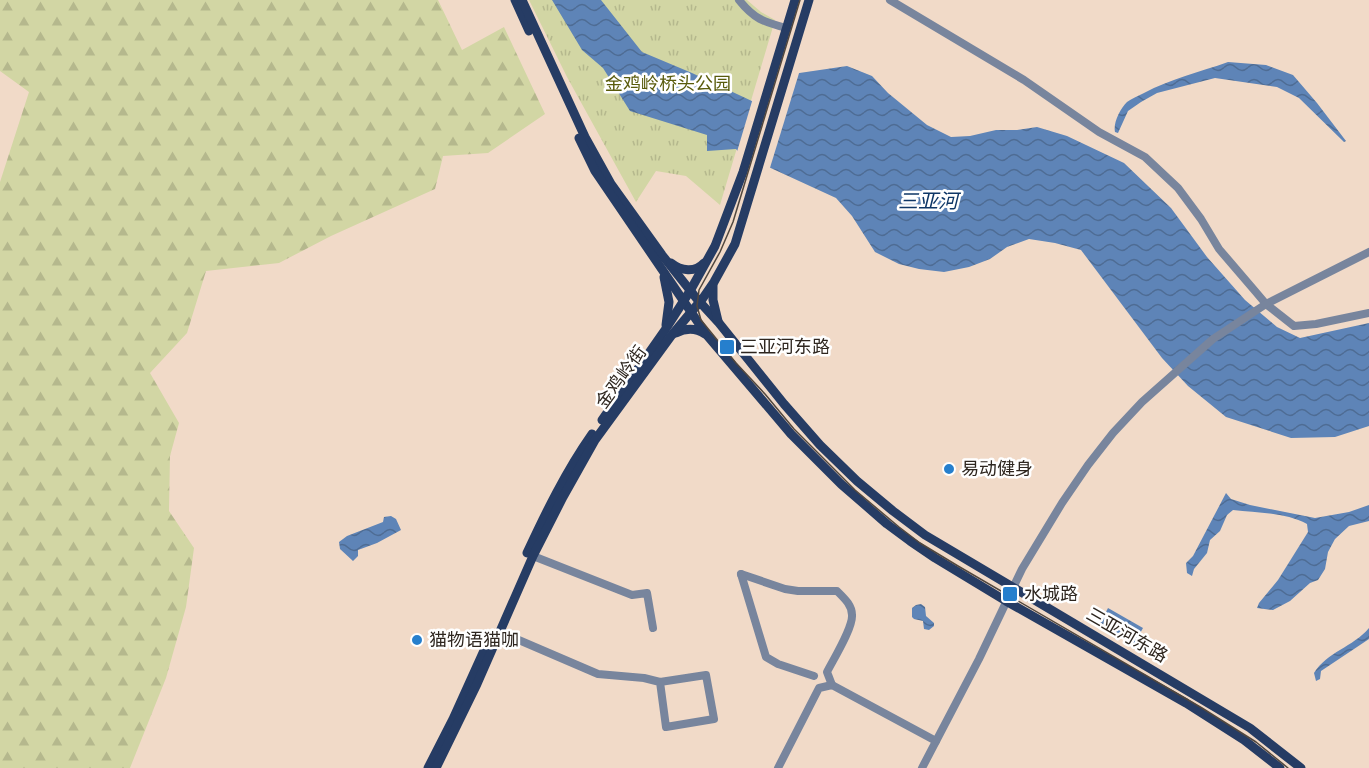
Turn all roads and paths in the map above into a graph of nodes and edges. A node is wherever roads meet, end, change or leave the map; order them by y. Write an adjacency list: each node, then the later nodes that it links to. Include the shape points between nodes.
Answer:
1 (515, 0): 9 (main road, 三亚河东路, via 596,171)
2 (522, 0): 9 (main road, 三亚河东路, via 585,137)
3 (739, 0): 7 (street, via 763,22)
4 (795, 0): 7 (main road, 金鸡岭街)
5 (809, 0): 11 (main road, 金鸡岭街, via 735,244)
6 (890, 0): 15 (street, via 1145,157 1178,188 1219,249)
7 (786, 28): 10 (main road, 金鸡岭街, via 743,171)
8 (1369, 252): 15 (street)
9 (661, 259): 10 (main road, via 683,270 695,270); 12 (main road, 三亚河东路); 13 (main road, 三亚河东路); 19 (main road, via 669,302)
10 (708, 259): 12 (main road, 金鸡岭街)
11 (714, 282): 14 (main road, 金鸡岭街); 18 (main road, via 713,300)
12 (690, 291): 13 (main road, 金鸡岭街); 14 (main road, 三亚河东路)
13 (684, 302): 16 (main road, 三亚河东路); 19 (main road, 金鸡岭街)
14 (700, 302): 16 (main road, 金鸡岭街); 18 (main road, 三亚河东路)
15 (1264, 305): 17 (street, via 1294,326); 22 (street, via 1213,339 1113,433 1041,536)
16 (691, 313): 19 (main road, 金鸡岭街); 20 (main road, 三亚河东路)
17 (1369, 313)
18 (719, 324): 22 (main road, 三亚河东路, via 801,424 857,481 916,529)
19 (668, 333): 20 (main road, via 690,329); 21 (main road, 金鸡岭街, via 595,440); 32 (main road, 金鸡岭街, via 586,443 562,482)
20 (706, 334): 23 (main road, 三亚河东路, via 791,434 841,484 910,541)
21 (532, 556): 24 (street, via 632,595 647,593); 25 (main road, 金鸡岭街)
22 (1013, 587): 23 (street); 37 (main road, 三亚河东路, via 1250,728)
23 (1006, 601): 31 (street); 36 (main road, 三亚河东路, via 1186,704)
24 (653, 628)
25 (500, 632): 28 (street, via 598,674); 33 (main road, 金鸡岭街)
26 (827, 672): 27 (street); 27 (street, via 848,630 852,616 849,603 837,591 785,589 741,574 766,657); 29 (street)
27 (814, 676): 30 (street)
28 (660, 682): 28 (street, via 706,675 714,719 666,727)
29 (832, 686): 30 (street); 31 (street)
30 (819, 688): 34 (street)
31 (936, 741): 35 (street)
32 (428, 768)
33 (436, 768)
34 (778, 768)
35 (922, 768)
36 (1280, 768)
37 (1301, 768)

